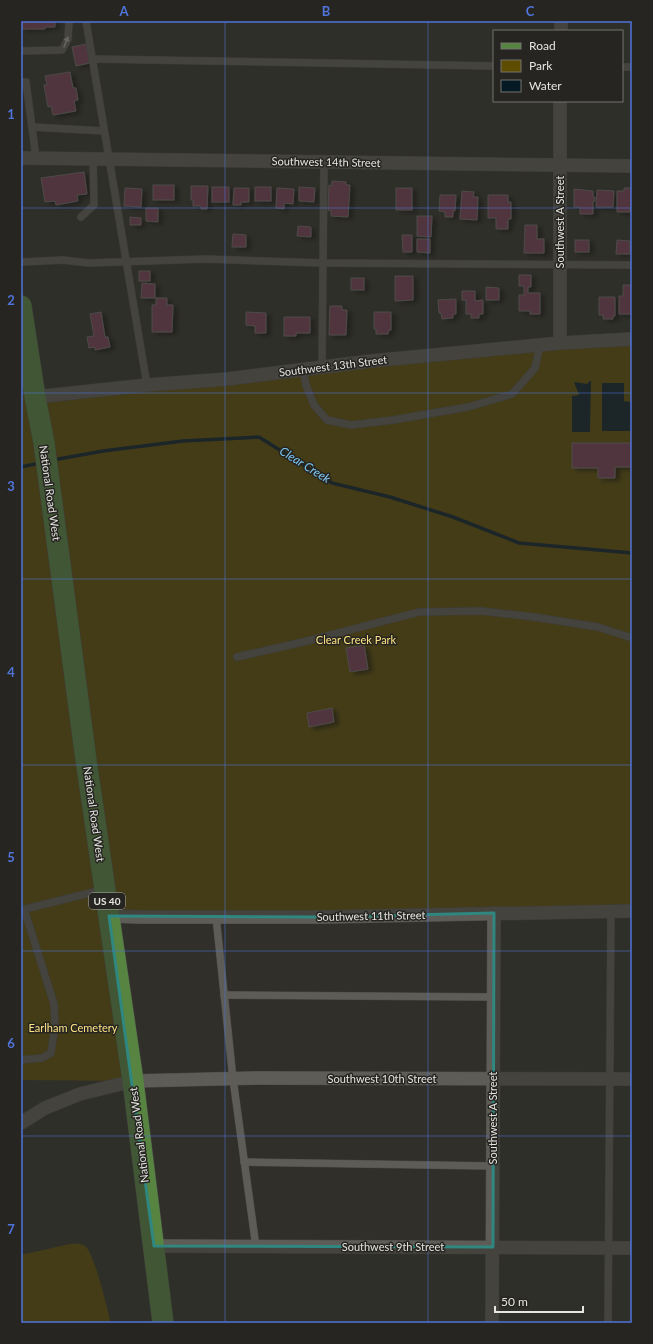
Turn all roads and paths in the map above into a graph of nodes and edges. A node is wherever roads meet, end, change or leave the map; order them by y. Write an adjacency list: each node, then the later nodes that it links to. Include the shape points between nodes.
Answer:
1 (69, 21): 3 (lane, one-way to 1, via 62,50 68,39)
2 (86, 21): 4 (lane)
3 (21, 51)
4 (92, 59): 5 (lane); 9 (lane)
5 (493, 66)
6 (21, 82): 8 (lane, via 26,82)
7 (560, 102): 15 (street, Southwest A Street)
8 (32, 127): 9 (lane); 11 (lane)
9 (104, 131): 13 (lane)
10 (21, 158): 11 (street, Southwest 14th Street)
11 (36, 158): 12 (street, Southwest 14th Street)
12 (93, 159): 13 (street, Southwest 14th Street); 17 (lane, via 94,205)
13 (109, 159): 14 (street, Southwest 14th Street); 19 (lane)
14 (324, 162): 15 (street, Southwest 14th Street); 20 (lane)
15 (560, 165): 16 (street, Southwest 14th Street); 21 (street, Southwest A Street)
16 (632, 166)
17 (81, 217)
18 (21, 262): 19 (lane)
19 (126, 262): 20 (lane, via 205,259); 29 (lane)
20 (323, 263): 21 (lane); 27 (lane)
21 (560, 264): 22 (lane); 25 (street, Southwest A Street)
22 (632, 265)
23 (21, 306): 30 (main road, National Road West / US 40)
24 (632, 339): 25 (street, Southwest 13th Street)
25 (560, 343): 26 (street, Southwest 13th Street)
26 (540, 345): 27 (street, Southwest 13th Street); 28 (lane, via 535,368 512,394 468,407 351,425 327,420 314,405)
27 (322, 367): 28 (street, Southwest 13th Street)
28 (303, 369): 29 (street, Southwest 13th Street, via 227,379)
29 (147, 385): 30 (street, Southwest 13th Street)
30 (35, 397): 33 (main road, National Road West / US 40, via 44,443)
31 (632, 638): 32 (lane, via 598,627 534,616 481,611 419,612)
32 (237, 657)
33 (105, 889): 34 (lane); 38 (main road, National Road West / US 40)
34 (22, 910): 42 (lane, via 54,1004 55,1026 51,1053 42,1058)
35 (611, 911): 36 (street, Southwest 11th Street); 37 (street, Southwest 11th Street); 45 (lane)
36 (632, 911)
37 (494, 913): 39 (street, Southwest 11th Street); 41 (street, Southwest A Street)
38 (109, 916): 39 (street, Southwest 11th Street); 47 (main road, National Road West / US 40)
39 (216, 917): 40 (lane)
40 (224, 995): 41 (lane); 43 (lane)
41 (494, 997): 44 (street, Southwest A Street)
42 (21, 1060)
43 (232, 1079): 44 (street, Southwest 10th Street); 47 (street, Southwest 10th Street); 49 (lane)
44 (493, 1079): 45 (street, Southwest 10th Street); 50 (street, Southwest A Street)
45 (610, 1079): 46 (street, Southwest 10th Street); 54 (lane)
46 (632, 1079)
47 (133, 1081): 48 (street, Southwest 10th Street, via 80,1094 45,1108); 51 (main road, National Road West / US 40)
48 (21, 1123)
49 (244, 1162): 50 (lane); 52 (lane)
50 (493, 1166): 53 (street, Southwest A Street)
51 (154, 1246): 52 (street, Southwest 9th Street); 56 (main road, National Road West / US 40)
52 (256, 1247): 53 (street, Southwest 9th Street)
53 (493, 1247): 54 (street, Southwest 9th Street); 57 (street, Southwest A Street)
54 (608, 1247): 55 (street, Southwest 9th Street); 58 (lane)
55 (632, 1248)
56 (163, 1323)
57 (492, 1323)
58 (608, 1323)

